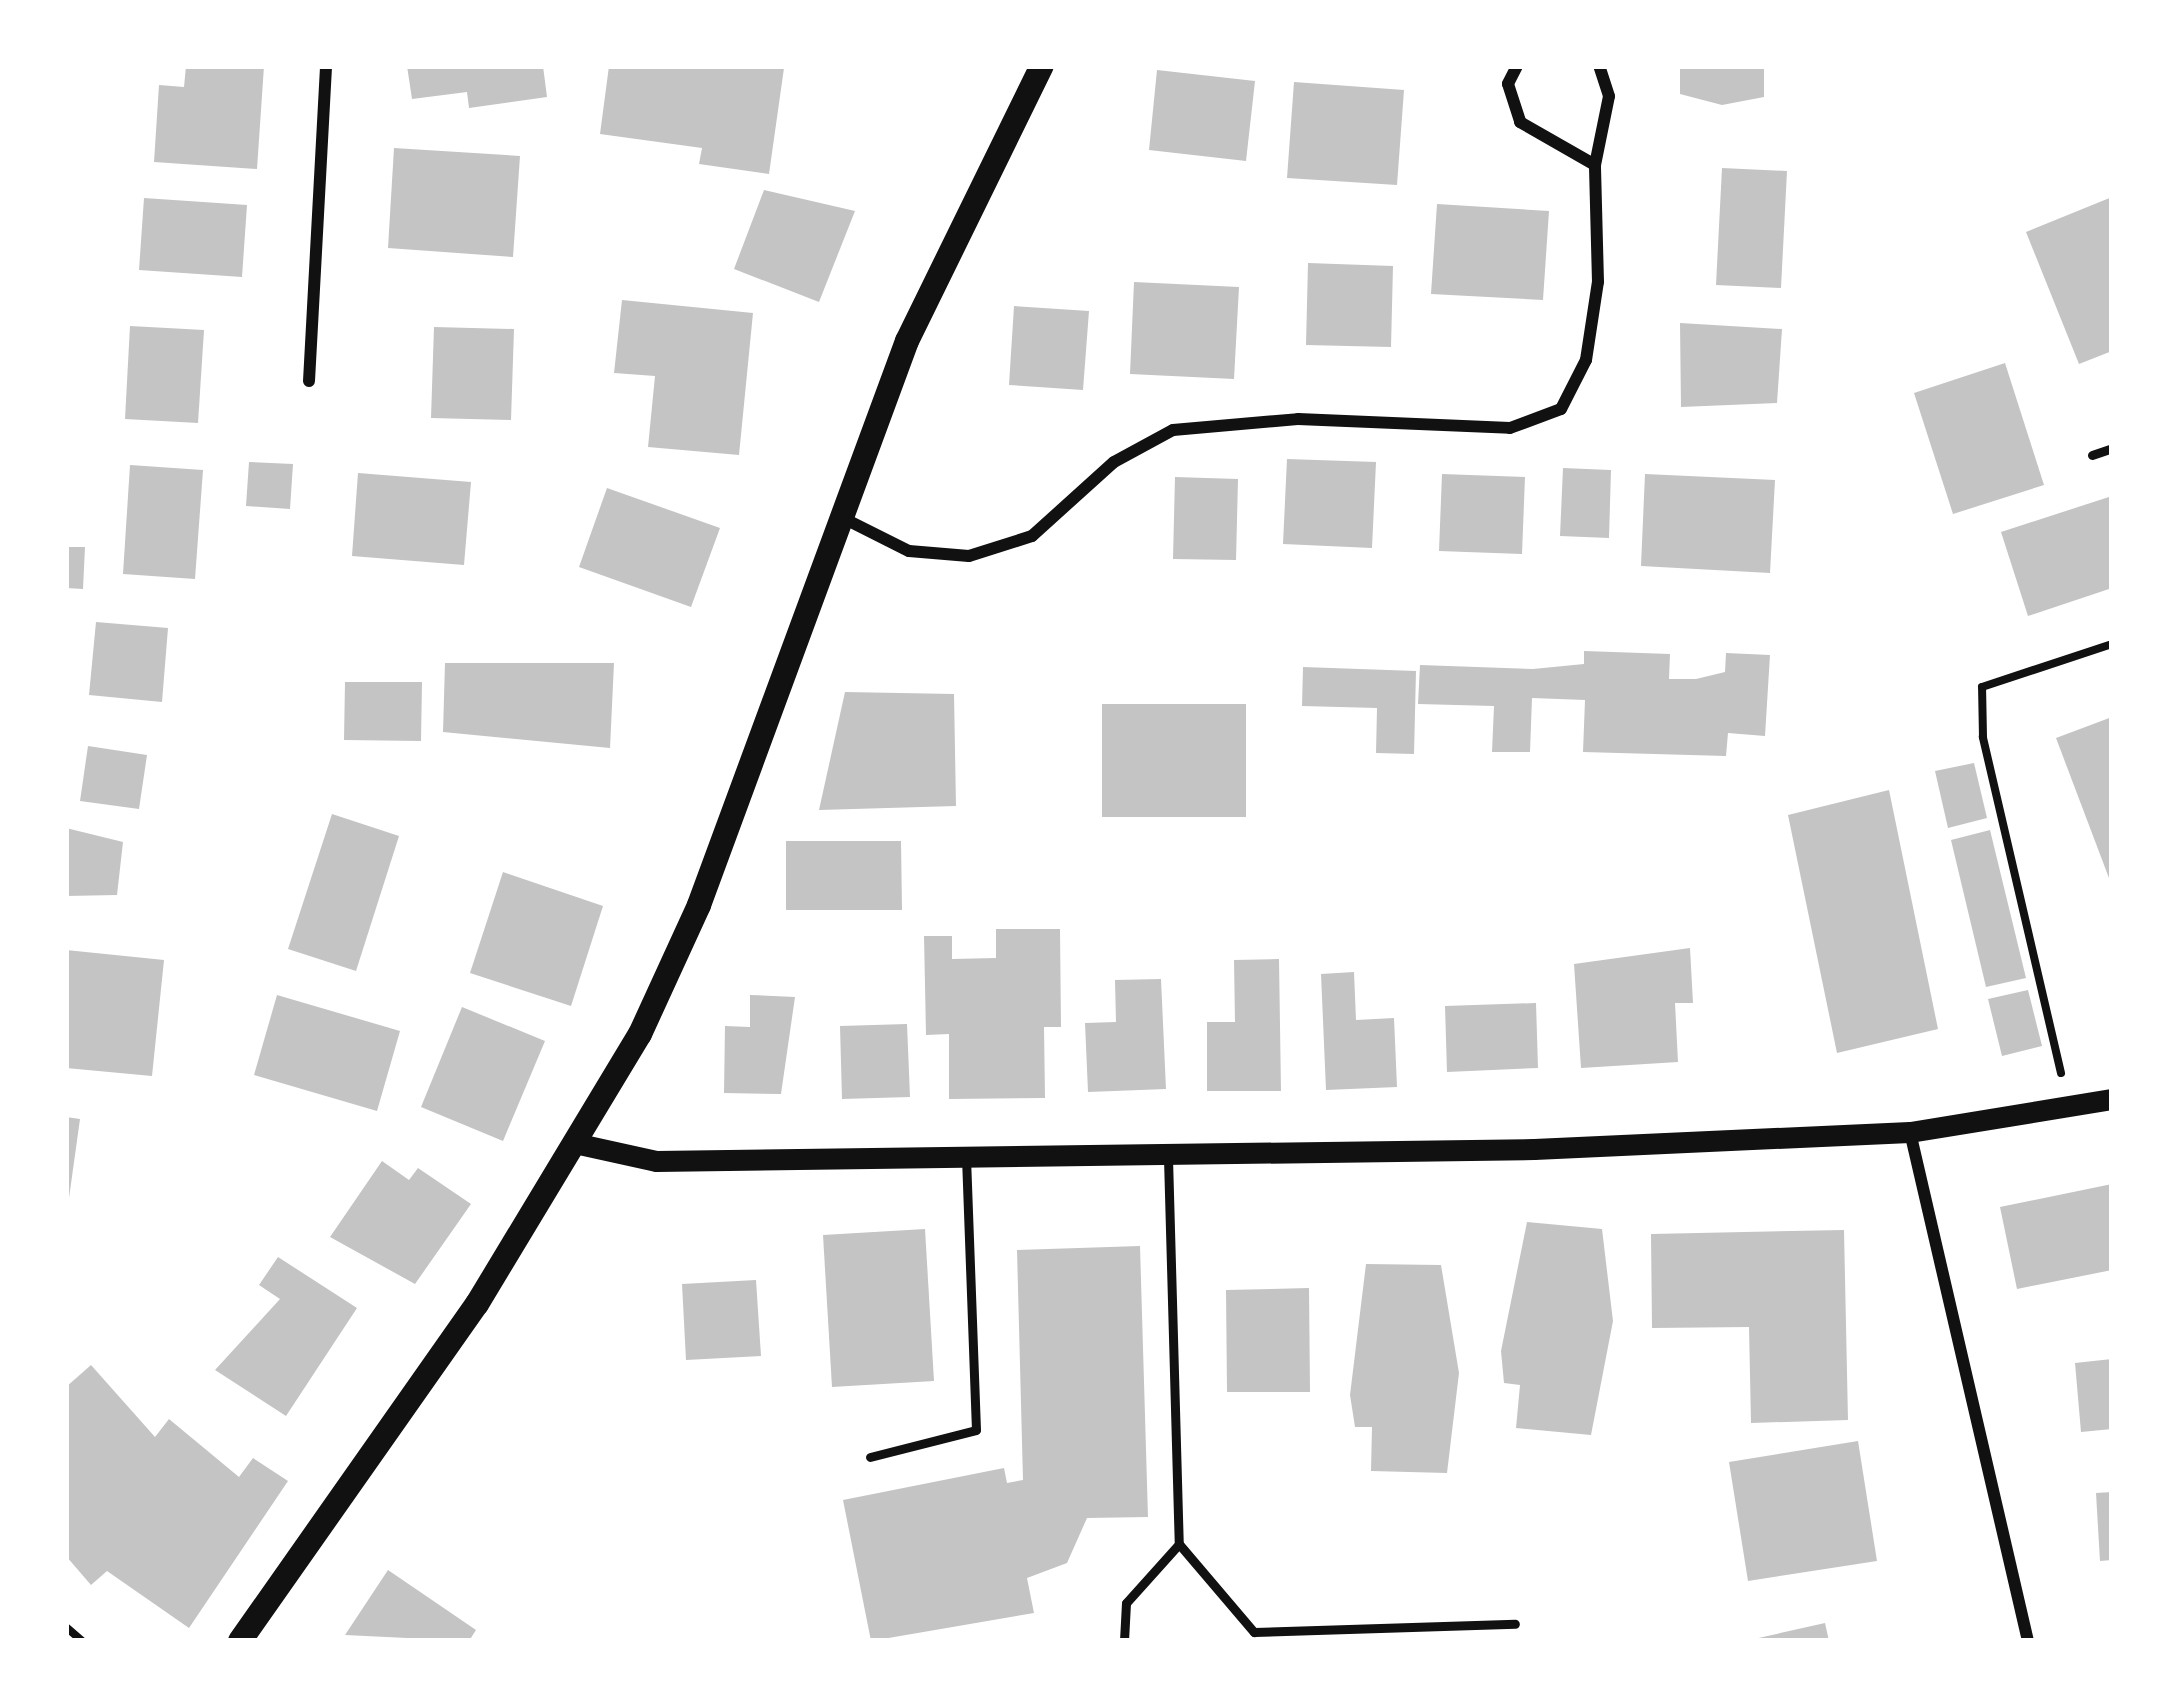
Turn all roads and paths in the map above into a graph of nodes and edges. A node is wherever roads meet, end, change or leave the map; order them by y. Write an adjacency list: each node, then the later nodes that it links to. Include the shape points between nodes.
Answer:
1 (326, 66): 6 (street)
2 (1042, 66): 9 (main road, via 960,220)
3 (1517, 66): 5 (street, via 1508,85 1520,122)
4 (1600, 66): 5 (street, via 1609,96)
5 (1595, 166): 9 (street, via 1598,282 1586,360 1561,409 1510,428 1298,419 1173,430 1114,463 1031,536 969,556 909,551)
6 (309, 381)
7 (2112, 448): 8 (lane)
8 (2092, 454)
9 (841, 517): 14 (main road, via 699,905)
10 (2112, 644): 11 (path, via 1982,687 1983,737)
11 (2062, 1080)
12 (2112, 1099): 13 (street)
13 (1910, 1132): 15 (street); 26 (street)
14 (579, 1144): 16 (street, via 656,1161); 23 (main road)
15 (1168, 1158): 16 (street); 18 (lane)
16 (966, 1161): 17 (lane, via 976,1430)
17 (870, 1457)
18 (1179, 1544): 21 (lane, via 1254,1632); 24 (lane, via 1126,1603)
19 (1515, 1624): 21 (lane)
20 (66, 1628): 22 (path)
21 (1395, 1628): 25 (lane)
22 (82, 1641)
23 (240, 1641)
24 (1124, 1641)
25 (1396, 1641)
26 (2028, 1641)

